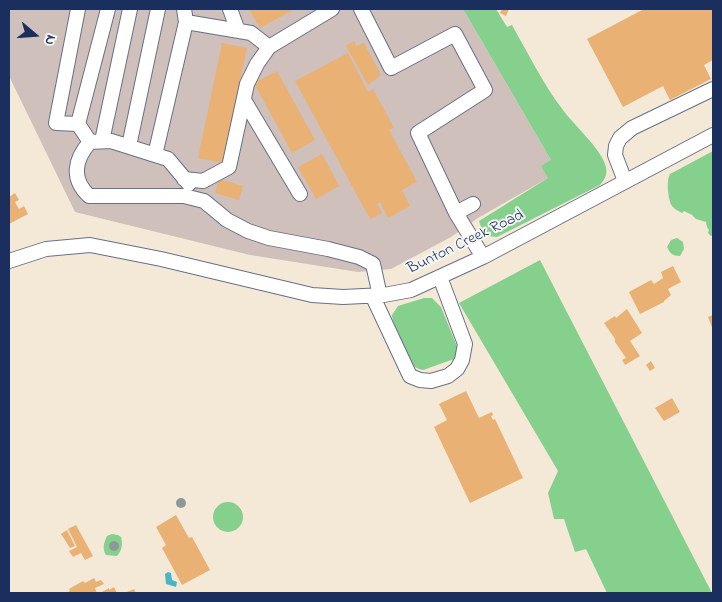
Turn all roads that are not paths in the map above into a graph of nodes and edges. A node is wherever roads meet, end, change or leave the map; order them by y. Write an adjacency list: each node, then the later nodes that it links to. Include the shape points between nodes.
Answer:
1 (78, 9): 13 (street, via 56,123)
2 (108, 9): 13 (street)
3 (130, 9): 15 (street)
4 (158, 9): 16 (street)
5 (230, 9): 9 (street)
6 (332, 9): 10 (street)
7 (361, 9): 23 (street, via 391,68 455,34 485,90 418,133)
8 (185, 16): 9 (street); 17 (street)
9 (238, 31): 10 (street, via 251,33)
10 (269, 46): 12 (street, via 247,84)
11 (713, 89): 19 (street, via 632,128 620,138 615,155)
12 (244, 100): 18 (street, via 229,167 203,181); 20 (street)
13 (78, 124): 15 (street)
14 (713, 135): 19 (street, Bunton Creek Road)
15 (96, 142): 16 (street, via 111,141); 21 (street, via 81,152 77,165 81,188 89,196 184,196)
16 (129, 146): 17 (street)
17 (155, 155): 18 (street, via 168,160)
18 (184, 179): 21 (street)
19 (625, 181): 24 (street, Bunton Creek Road)
20 (300, 194)
21 (204, 201): 27 (street, via 227,220 248,231 359,257 373,264)
22 (473, 204): 23 (street)
23 (456, 213): 24 (street)
24 (483, 257): 26 (street, Bunton Creek Road)
25 (9, 261): 27 (street, Bunton Creek Road, via 46,249 90,245 304,294)
26 (440, 278): 27 (street, Bunton Creek Road, via 411,290); 27 (street, via 465,344 457,369 448,376 431,381 410,376)
27 (377, 296)

